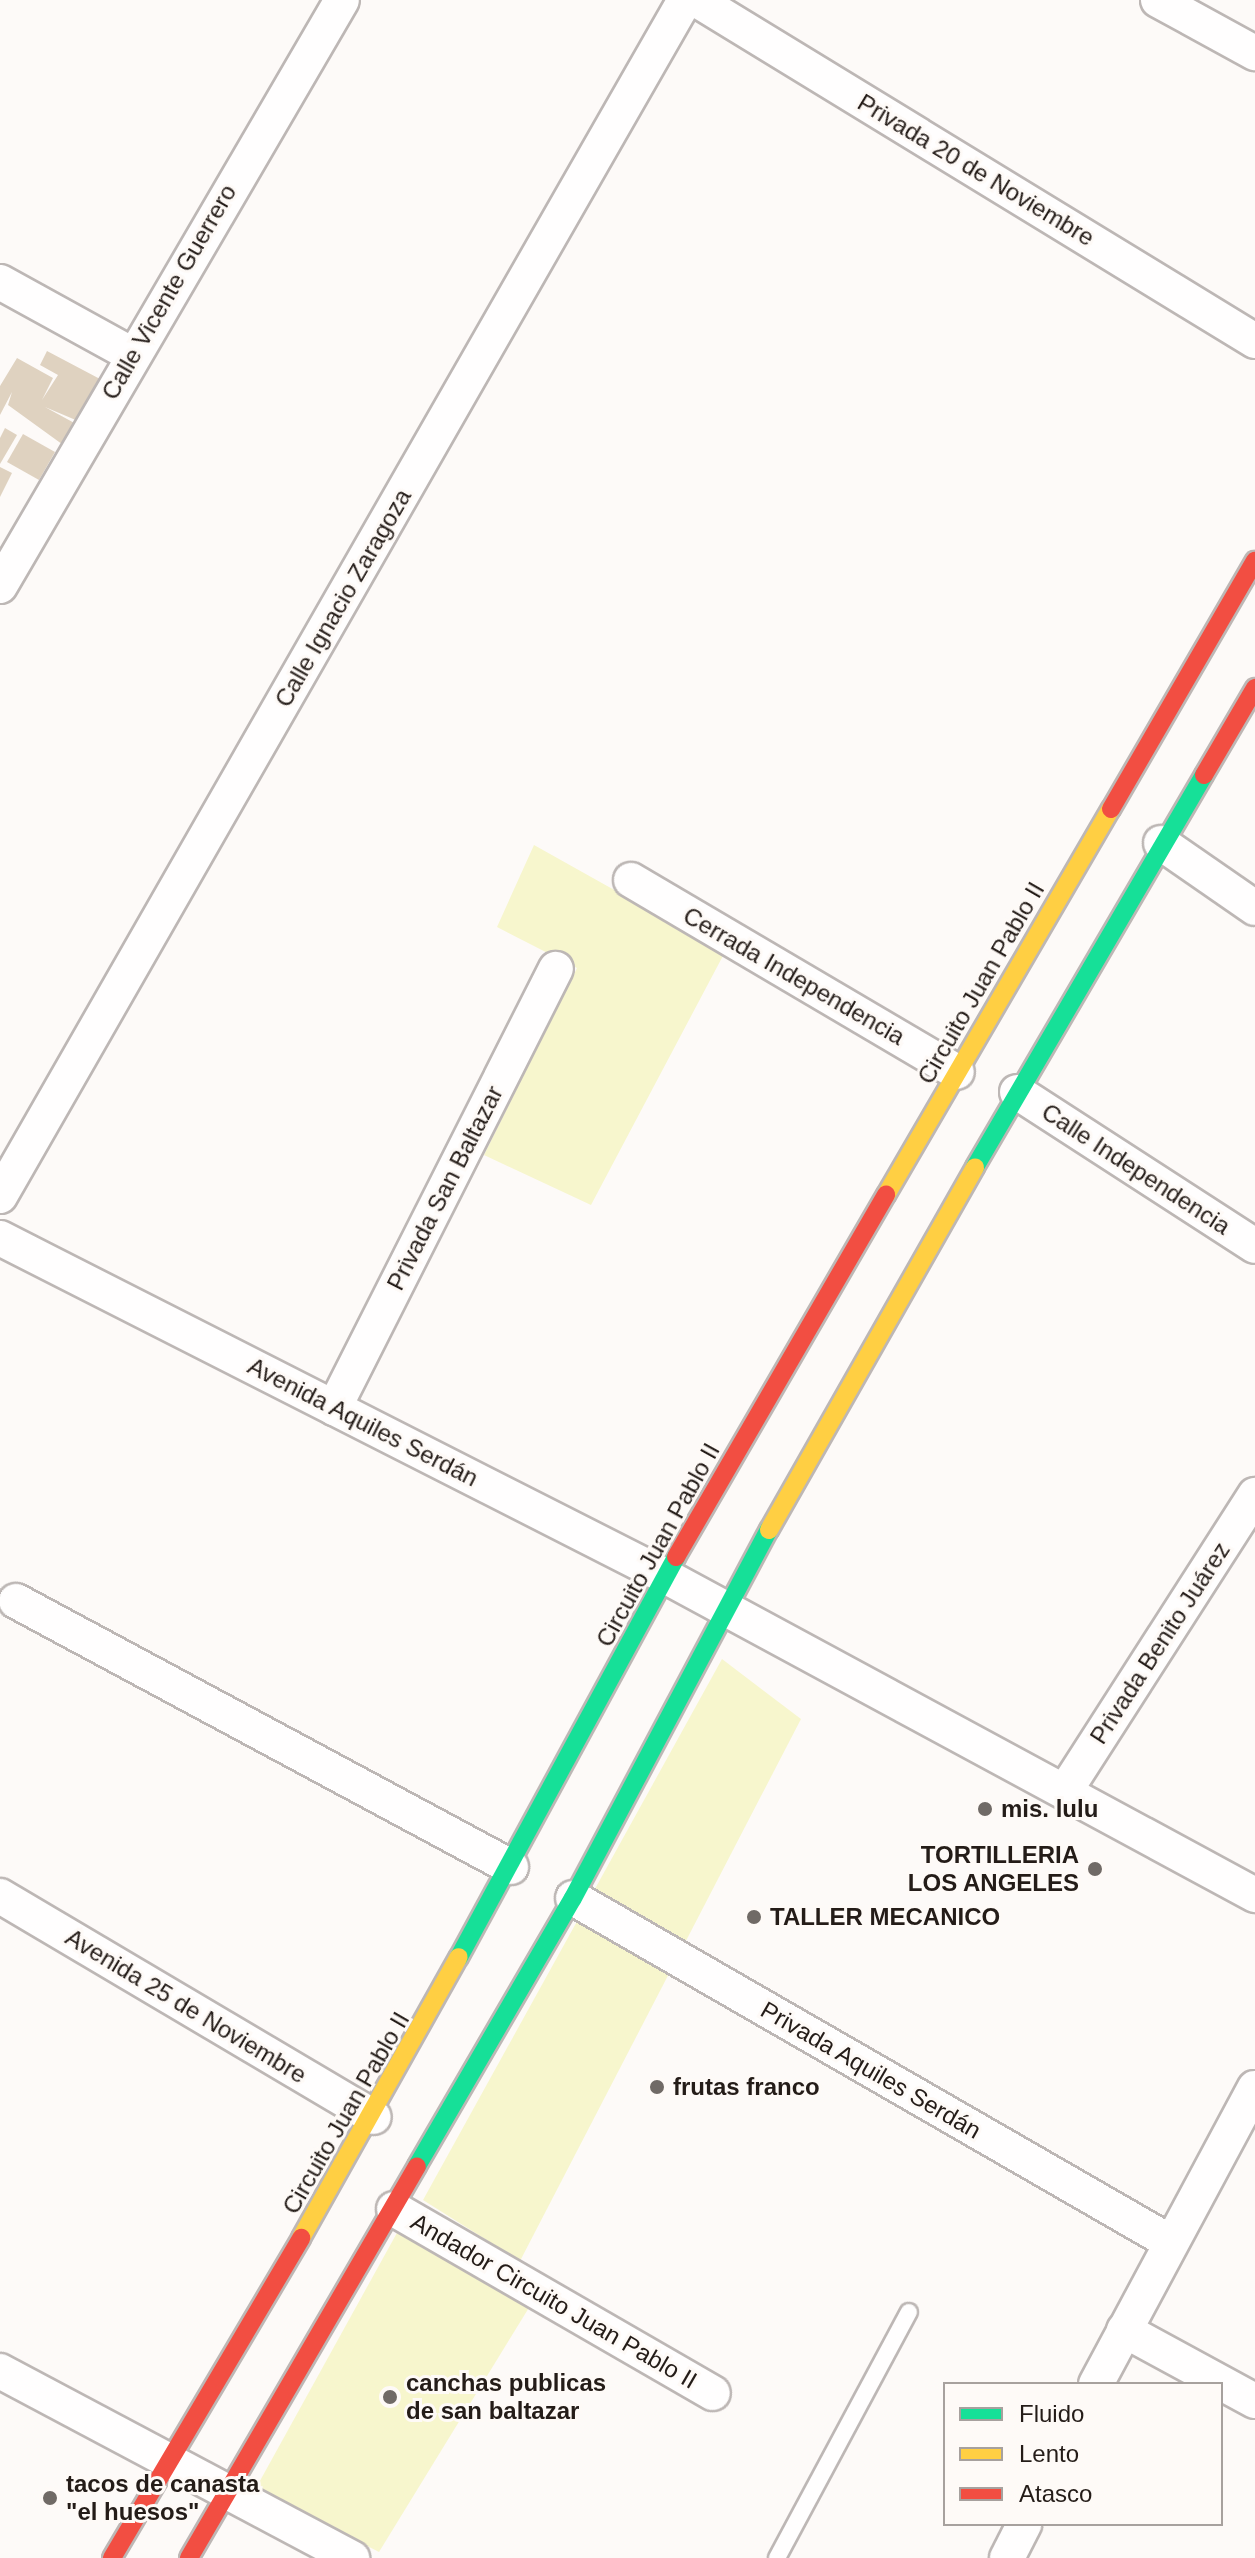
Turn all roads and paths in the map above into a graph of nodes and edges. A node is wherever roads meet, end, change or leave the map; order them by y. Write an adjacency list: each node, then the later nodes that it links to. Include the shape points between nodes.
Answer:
1 (342, 0): 8 (street, Calle Vicente Guerrero)
2 (685, 0): 19 (street, Calle Ignacio Zaragoza)
3 (697, 0): 7 (street, Privada 20 de Noviembre)
4 (1158, 0): 5 (street)
5 (1255, 53)
6 (0, 282): 8 (street)
7 (1255, 341)
8 (131, 354): 9 (street, Calle Vicente Guerrero)
9 (9, 551): 11 (street, Calle Vicente Guerrero)
10 (1255, 561): 17 (main road, Circuito Juan Pablo II)
11 (0, 586)
12 (1255, 688): 13 (main road)
13 (1161, 843): 15 (street); 18 (main road)
14 (631, 880): 17 (street, Cerrada Independencia)
15 (1255, 908)
16 (556, 969): 22 (street, Privada San Baltazar)
17 (957, 1072): 24 (main road, Circuito Juan Pablo II)
18 (1017, 1092): 21 (street, Calle Independencia); 26 (main road)
19 (0, 1196)
20 (0, 1238): 22 (street, Avenida Aquiles Serdán)
21 (1255, 1246)
22 (334, 1408): 24 (street, Avenida Aquiles Serdán)
23 (1255, 1495): 27 (street, Privada Benito Juárez)
24 (665, 1576): 26 (street, Avenida Aquiles Serdán); 28 (main road, Circuito Juan Pablo II)
25 (16, 1601): 28 (street)
26 (724, 1609): 27 (street); 31 (main road)
27 (1065, 1791): 29 (street)
28 (511, 1867): 33 (main road, Circuito Juan Pablo II)
29 (1255, 1895)
30 (0, 1896): 33 (street, Avenida 25 de Noviembre)
31 (573, 1898): 34 (main road); 35 (street, Privada Aquiles Serdán)
32 (1255, 2088): 35 (street)
33 (373, 2117): 44 (main road, Circuito Juan Pablo II)
34 (394, 2209): 42 (street, Andador Circuito Juan Pablo II); 45 (main road)
35 (1170, 2242): 37 (street)
36 (909, 2312): 50 (lane)
37 (1124, 2330): 39 (street); 40 (street)
38 (0, 2371): 44 (street)
39 (1097, 2382)
40 (1220, 2382)
41 (1223, 2384): 43 (street)
42 (713, 2393)
43 (1255, 2401)
44 (173, 2463): 45 (street); 47 (main road, Circuito Juan Pablo II)
45 (231, 2493): 48 (main road); 49 (street)
46 (1023, 2526): 51 (street)
47 (112, 2558)
48 (189, 2558)
49 (352, 2558)
50 (777, 2558)
51 (1007, 2558)

